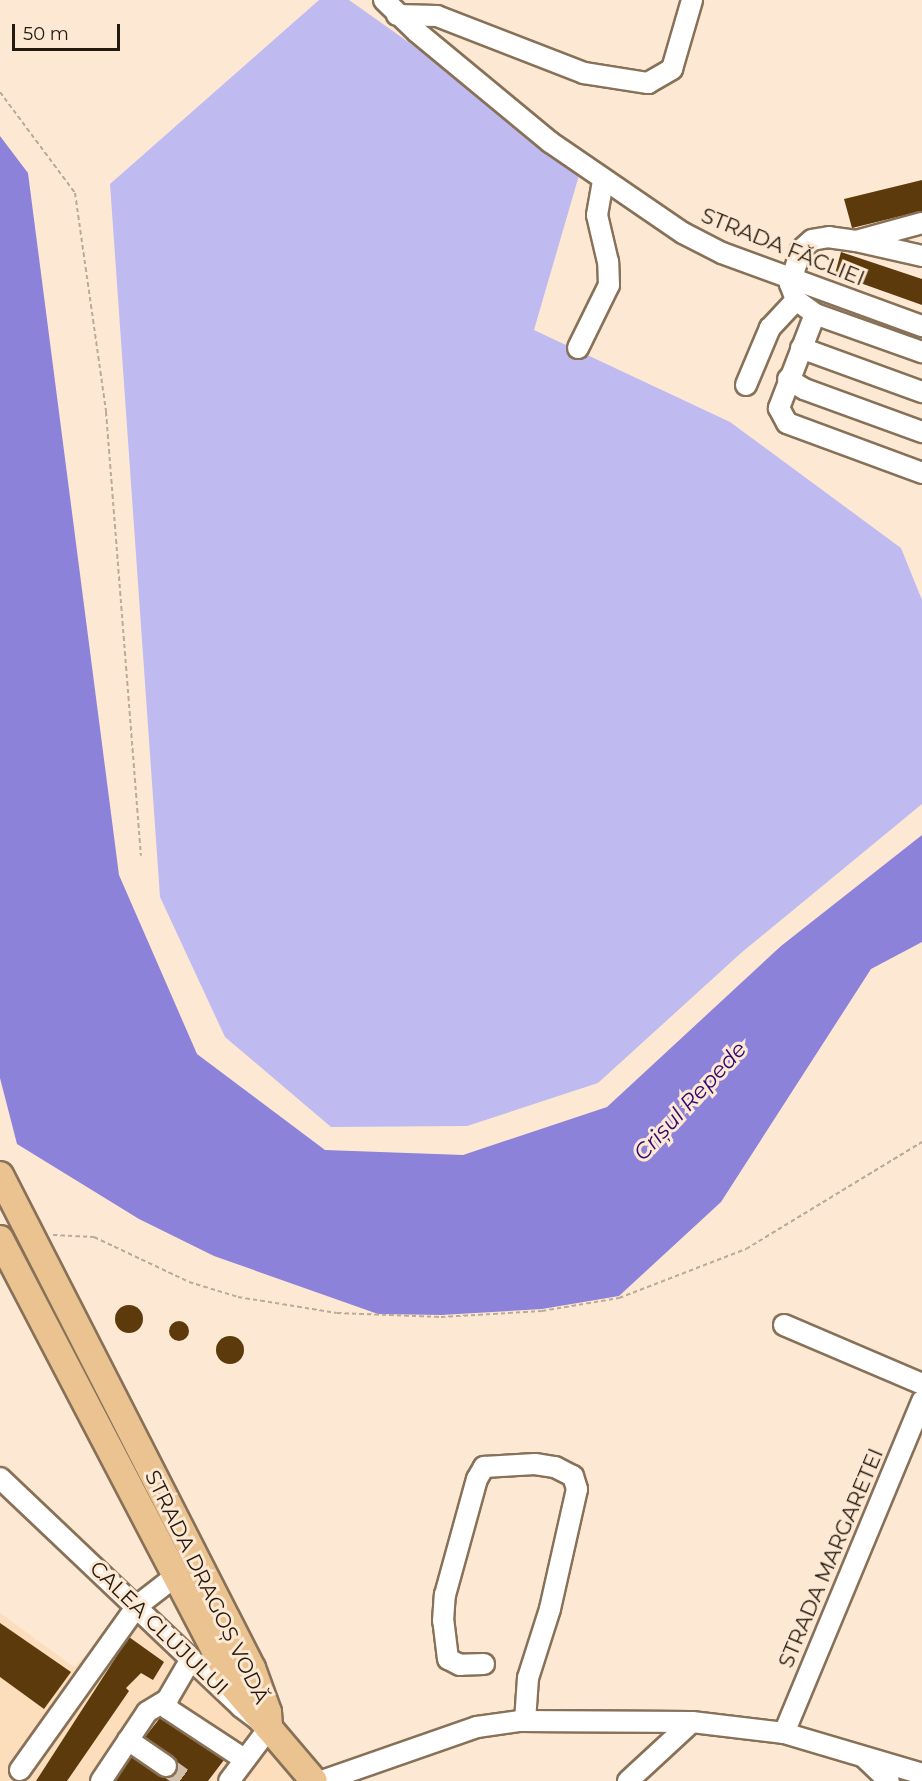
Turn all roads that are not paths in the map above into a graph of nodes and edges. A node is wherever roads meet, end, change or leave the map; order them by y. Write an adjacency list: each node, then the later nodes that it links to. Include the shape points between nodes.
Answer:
1 (692, 0): 2 (street, STRADA FĂCLIEI, via 672,69 648,82 584,73 437,16)
2 (390, 7): 3 (street, STRADA FĂCLIEI, via 550,142)
3 (603, 180): 7 (street, STRADA FĂCLIEI, via 705,245); 11 (street, via 597,214 609,285)
4 (922, 223): 5 (street)
5 (856, 241): 6 (street); 7 (street, via 829,237 812,240 801,250)
6 (922, 256)
7 (790, 278): 8 (street); 10 (street, STRADA FĂCLIEI)
8 (796, 300): 9 (street); 15 (street, via 770,328)
9 (815, 314): 12 (street); 13 (street)
10 (922, 326)
11 (578, 348)
12 (801, 348): 14 (street); 16 (street)
13 (922, 352)
14 (788, 379): 17 (street, via 804,389); 18 (street, via 779,408 787,423)
15 (746, 385)
16 (922, 392)
17 (922, 432)
18 (922, 473)
19 (0, 1175): 25 (main road, STRADA DRAGOȘ VODĂ, via 33,1237)
20 (0, 1239): 25 (main road, STRADA DRAGOȘ VODĂ)
21 (784, 1324): 22 (street)
22 (922, 1384)
23 (922, 1401): 35 (street, STRADA MARGARETEI)
24 (0, 1478): 27 (street, CALEA CLUJULUI)
25 (172, 1540): 26 (main road, STRADA DRAGOȘ VODĂ); 30 (main road, STRADA DRAGOȘ VODĂ)
26 (177, 1575): 27 (street); 30 (main road, via 191,1572 198,1579 234,1654); 34 (main road, STRADA DRAGOȘ VODĂ, via 234,1687)
27 (137, 1606): 28 (street, CALEA CLUJULUI); 40 (street)
28 (191, 1659): 31 (street); 34 (street, CALEA CLUJULUI)
29 (484, 1664): 32 (street, via 460,1665 448,1659 443,1621 445,1595 477,1479 484,1467 555,1467 573,1476 577,1488 549,1609 528,1678)
30 (252, 1668): 34 (main road, STRADA DRAGOȘ VODĂ, via 268,1712)
31 (167, 1700): 36 (street, via 147,1712); 38 (street, via 168,1709)
32 (525, 1721): 33 (street); 45 (street, via 477,1727)
33 (692, 1722): 35 (street); 46 (street)
34 (269, 1728): 38 (street); 44 (main road, CALEA CLUJULUI)
35 (784, 1733): 37 (street)
36 (128, 1740): 39 (street); 42 (street)
37 (861, 1754): 41 (street); 47 (street)
38 (244, 1759): 43 (street)
39 (166, 1766)
40 (20, 1770)
41 (922, 1774)
42 (101, 1781)
43 (229, 1781)
44 (314, 1781)
45 (322, 1781)
46 (628, 1781)
47 (888, 1781)

